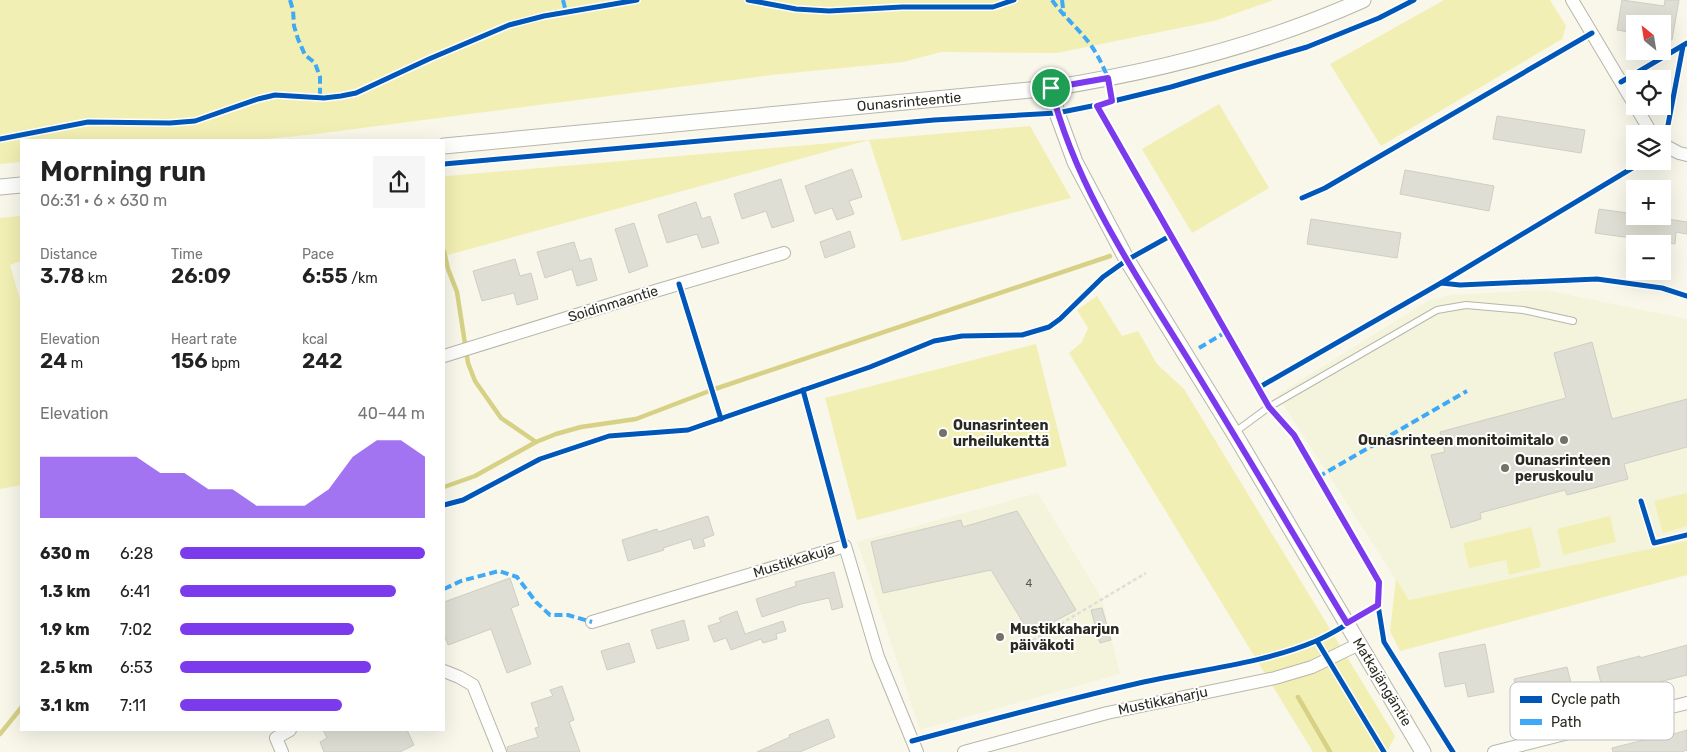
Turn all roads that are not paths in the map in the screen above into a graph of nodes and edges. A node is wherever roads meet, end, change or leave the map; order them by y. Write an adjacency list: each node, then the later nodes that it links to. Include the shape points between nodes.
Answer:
1 (1363, 0): 3 (street, Ounasrinteentie, via 1285,32 1196,58 1140,73)
2 (1572, 0): 4 (street)
3 (1051, 88): 5 (street, Ounasrinteentie); 13 (street, Matkajängäntie, via 1067,143 1084,180 1127,260)
4 (1647, 125)
5 (445, 146)
6 (1671, 149): 7 (street)
7 (1687, 155)
8 (20, 185): 9 (street)
9 (0, 187)
10 (784, 253): 12 (street, Soidinmaantie)
11 (1573, 321): 13 (lane, via 1523,310 1466,305 1437,310 1269,407)
12 (445, 356)
13 (1234, 432): 15 (street, Matkajängäntie)
14 (592, 622): 23 (street, Mustikkakuja, via 844,546 878,657)
15 (1359, 644): 24 (street, Mustikkaharju, via 1312,666 1275,678 1107,713); 25 (street, Matkajängäntie)
16 (445, 671): 22 (street, via 473,685)
17 (1687, 703): 18 (street)
18 (1674, 706)
19 (274, 734): 21 (street)
20 (1541, 740): 26 (street)
21 (282, 752)
22 (500, 752)
23 (917, 752)
24 (964, 752)
25 (1423, 752)
26 (1494, 752)

